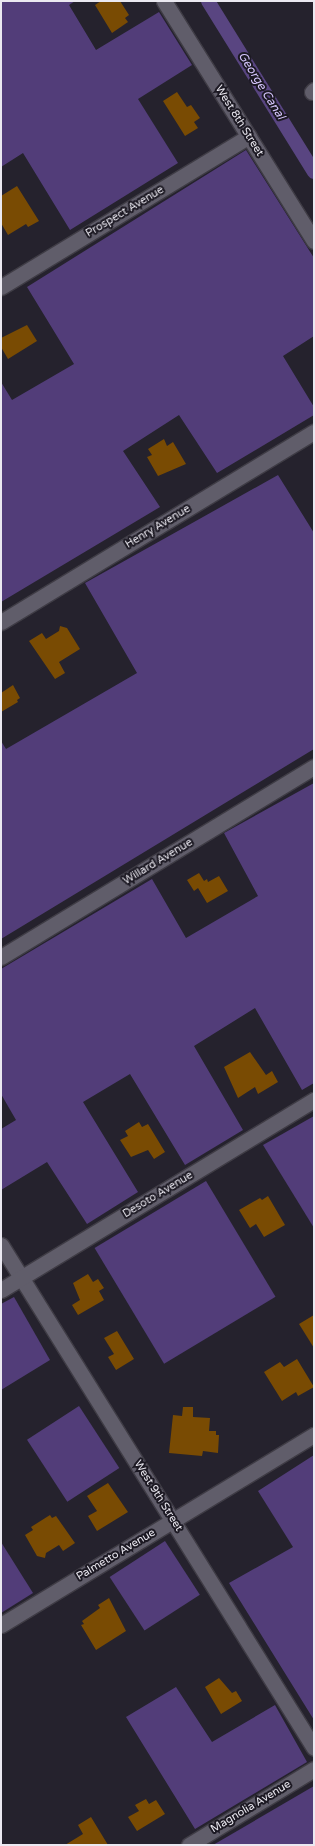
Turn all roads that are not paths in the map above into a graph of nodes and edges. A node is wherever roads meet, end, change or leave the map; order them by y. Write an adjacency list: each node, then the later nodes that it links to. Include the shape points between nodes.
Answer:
1 (164, 1): 2 (street, West 8th Street)
2 (249, 136): 3 (street, West 8th Street); 4 (street, Prospect Avenue)
3 (314, 241)
4 (1, 287)
5 (314, 432): 6 (street, Henry Avenue)
6 (1, 622)
7 (314, 767): 8 (street, Willard Avenue)
8 (1, 957)
9 (314, 1100): 11 (street, Desoto Avenue)
10 (1, 1245): 11 (street, West 9th Street)
11 (21, 1278): 12 (street, Desoto Avenue); 14 (street, West 9th Street)
12 (1, 1290)
13 (314, 1435): 14 (street, Palmetto Avenue)
14 (173, 1520): 15 (street, Palmetto Avenue); 16 (street, West 9th Street)
15 (1, 1625)
16 (314, 1748)
17 (314, 1769): 18 (street, Magnolia Avenue)
18 (189, 1845)

